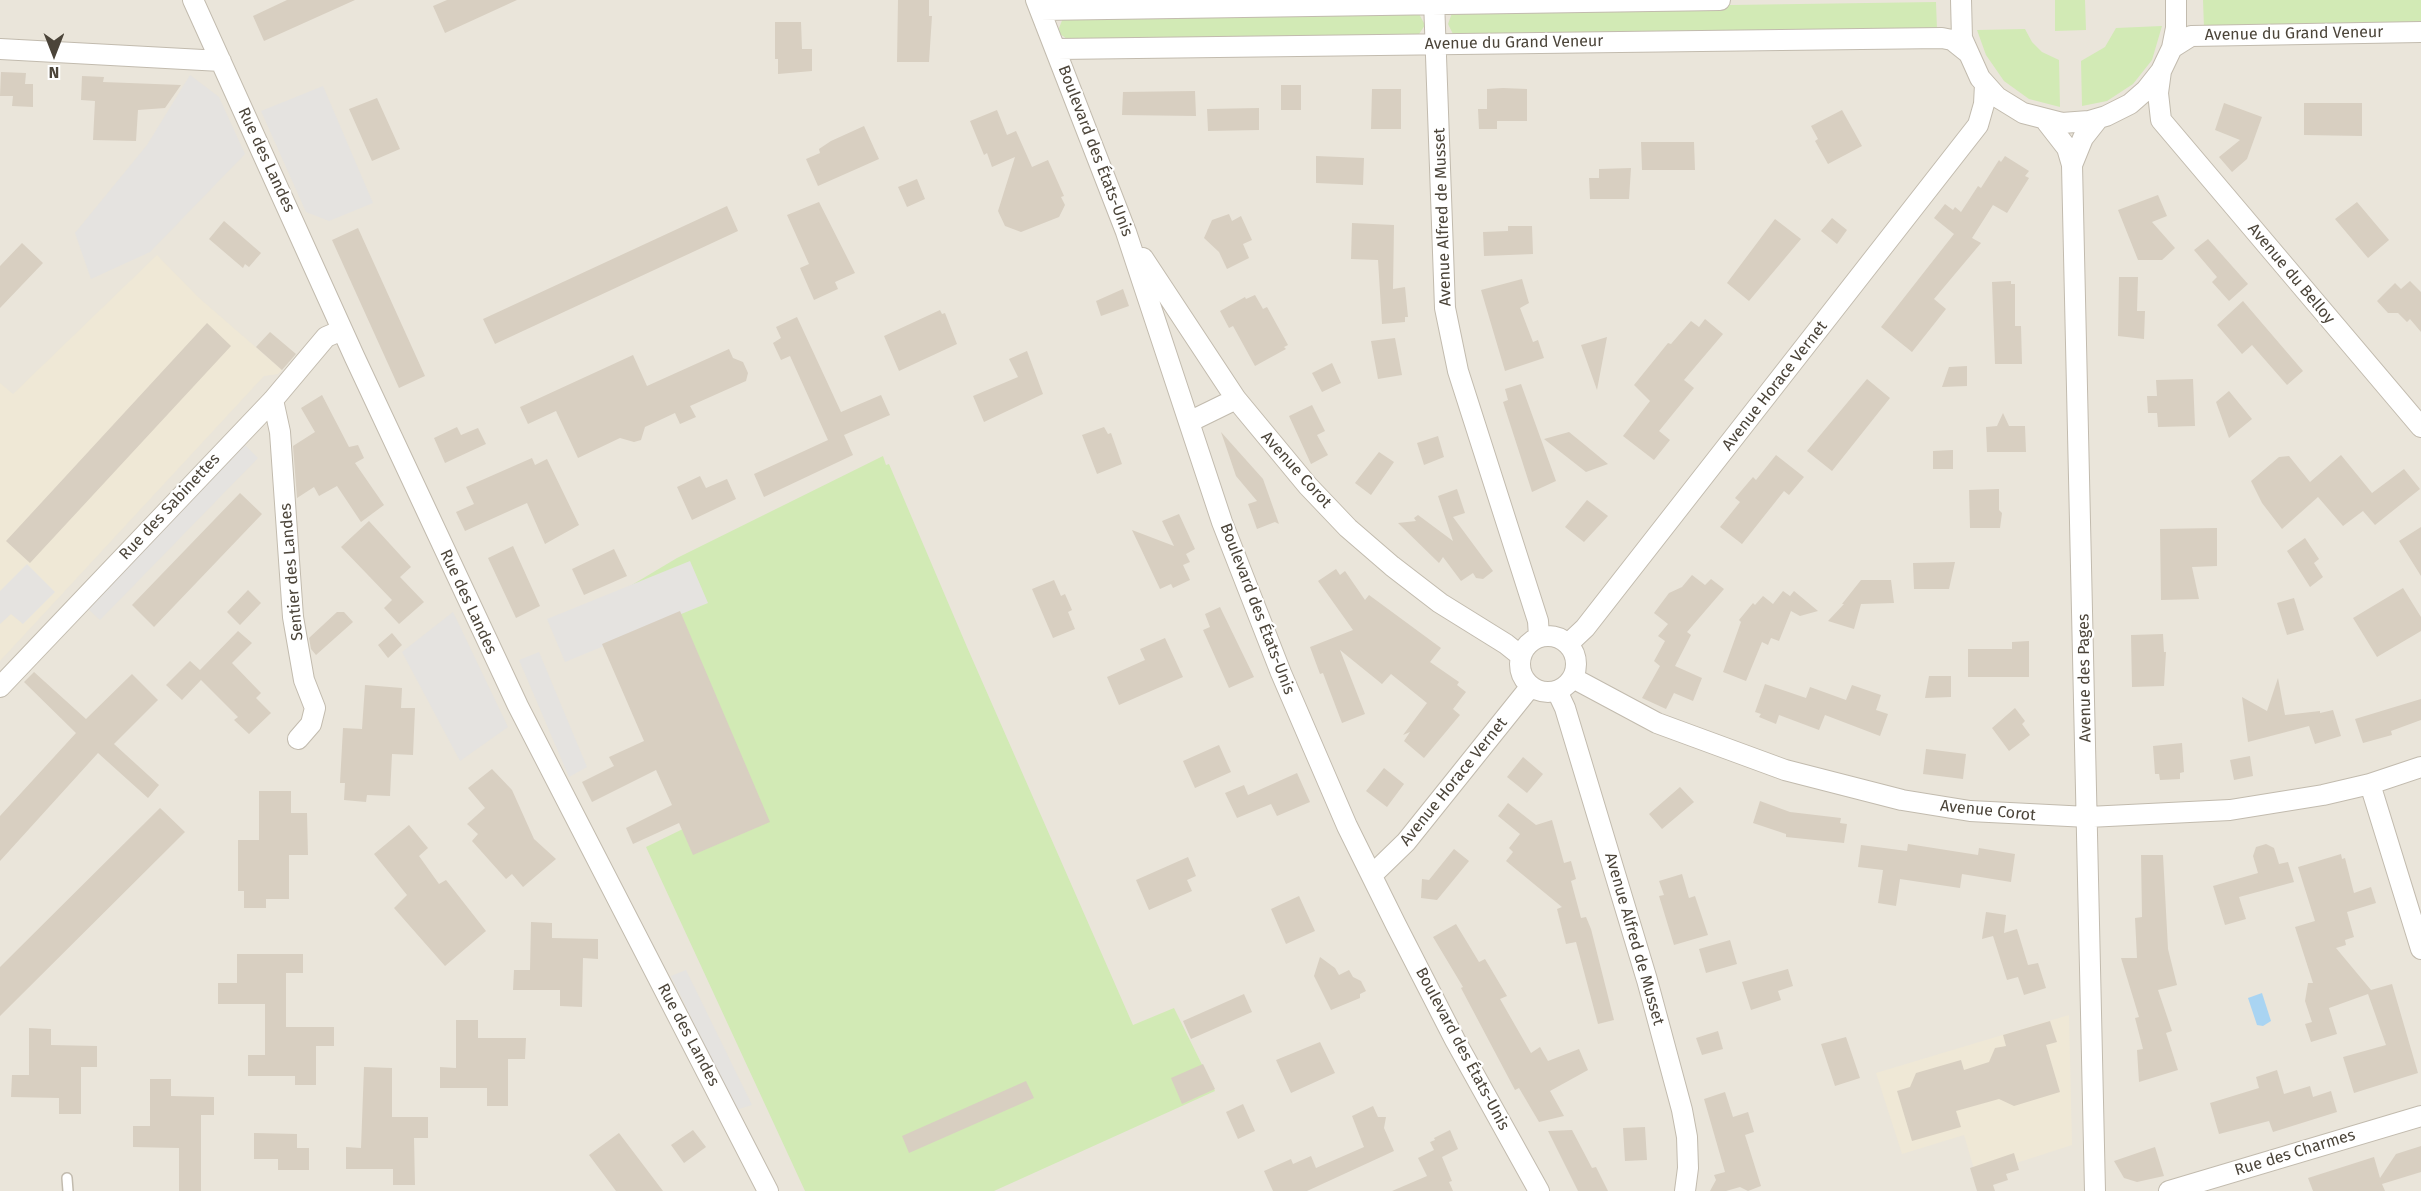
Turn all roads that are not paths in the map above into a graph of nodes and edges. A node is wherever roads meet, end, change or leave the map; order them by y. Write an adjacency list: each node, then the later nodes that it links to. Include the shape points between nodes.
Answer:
1 (193, 0): 13 (street, Rue des Landes)
2 (1720, 0): 5 (street)
3 (1961, 0): 12 (street, via 1961,31)
4 (2176, 0): 9 (street)
5 (1435, 2): 6 (street); 8 (street, Avenue Alfred de Musset)
6 (1038, 5): 11 (street, Boulevard des États-Unis)
7 (2421, 32): 9 (street, Avenue du Grand Veneur, via 2191,36)
8 (1437, 44): 11 (street, Avenue du Grand Veneur); 12 (street, Avenue du Grand Veneur, via 1942,38 1952,40); 28 (street, Avenue Alfred de Musset, via 1445,308 1458,371 1538,621)
9 (2172, 48): 14 (street)
10 (0, 49): 13 (street)
11 (1057, 49): 22 (street, Boulevard des États-Unis)
12 (1967, 52): 15 (street)
13 (221, 62): 23 (street, Rue des Landes)
14 (2161, 71): 17 (street, via 2146,90); 18 (street)
15 (1985, 84): 16 (street, via 1997,97); 20 (street)
16 (2023, 113): 19 (street); 20 (street)
17 (2106, 116): 18 (street, via 2142,113); 19 (street, via 2071,123); 21 (street, via 2084,138)
18 (2161, 120): 27 (street, Avenue du Belloy)
19 (2046, 121): 21 (street, via 2067,148)
20 (1978, 125): 29 (street, Avenue Horace Vernet, via 1585,628)
21 (2072, 165): 38 (street, Avenue des Pages)
22 (1126, 232): 24 (street, Avenue Corot); 26 (street, Boulevard des États-Unis)
23 (342, 330): 25 (street, Rue des Sabinettes, via 326,338); 44 (street, Rue des Landes, via 518,706)
24 (1236, 399): 26 (street); 30 (street, Avenue Corot, via 1348,528 1440,603)
25 (273, 400): 33 (street, Rue des Sabinettes); 35 (street, Sentier des Landes, via 280,432 293,617 304,680 315,708 310,724)
26 (1189, 422): 39 (street, Boulevard des États-Unis, via 1222,522 1281,673)
27 (2421, 427)
28 (1539, 637): 29 (street, via 1555,636); 30 (street)
29 (1568, 644): 31 (street, via 1576,660)
30 (1521, 656): 32 (street, via 1521,673)
31 (1573, 678): 34 (street); 38 (street, Avenue Corot, via 1616,703 1715,746 1842,786 1970,811)
32 (1531, 686): 34 (street); 39 (street, Avenue Horace Vernet, via 1406,842)
33 (0, 687)
34 (1557, 691): 46 (street, Avenue Alfred de Musset, via 1644,969 1682,1110 1688,1168)
35 (298, 739)
36 (2421, 767): 37 (street, Avenue Corot)
37 (2370, 784): 38 (street, Avenue Corot, via 2230,810); 40 (street)
38 (2088, 817): 47 (street, Avenue des Pages)
39 (1372, 875): 45 (street, Boulevard des États-Unis, via 1455,1040)
40 (2421, 949)
41 (2421, 1116): 48 (street, Rue des Charmes)
42 (67, 1178): 43 (lane)
43 (68, 1191)
44 (768, 1191)
45 (1539, 1191)
46 (1684, 1191)
47 (2095, 1191)
48 (2169, 1191)

